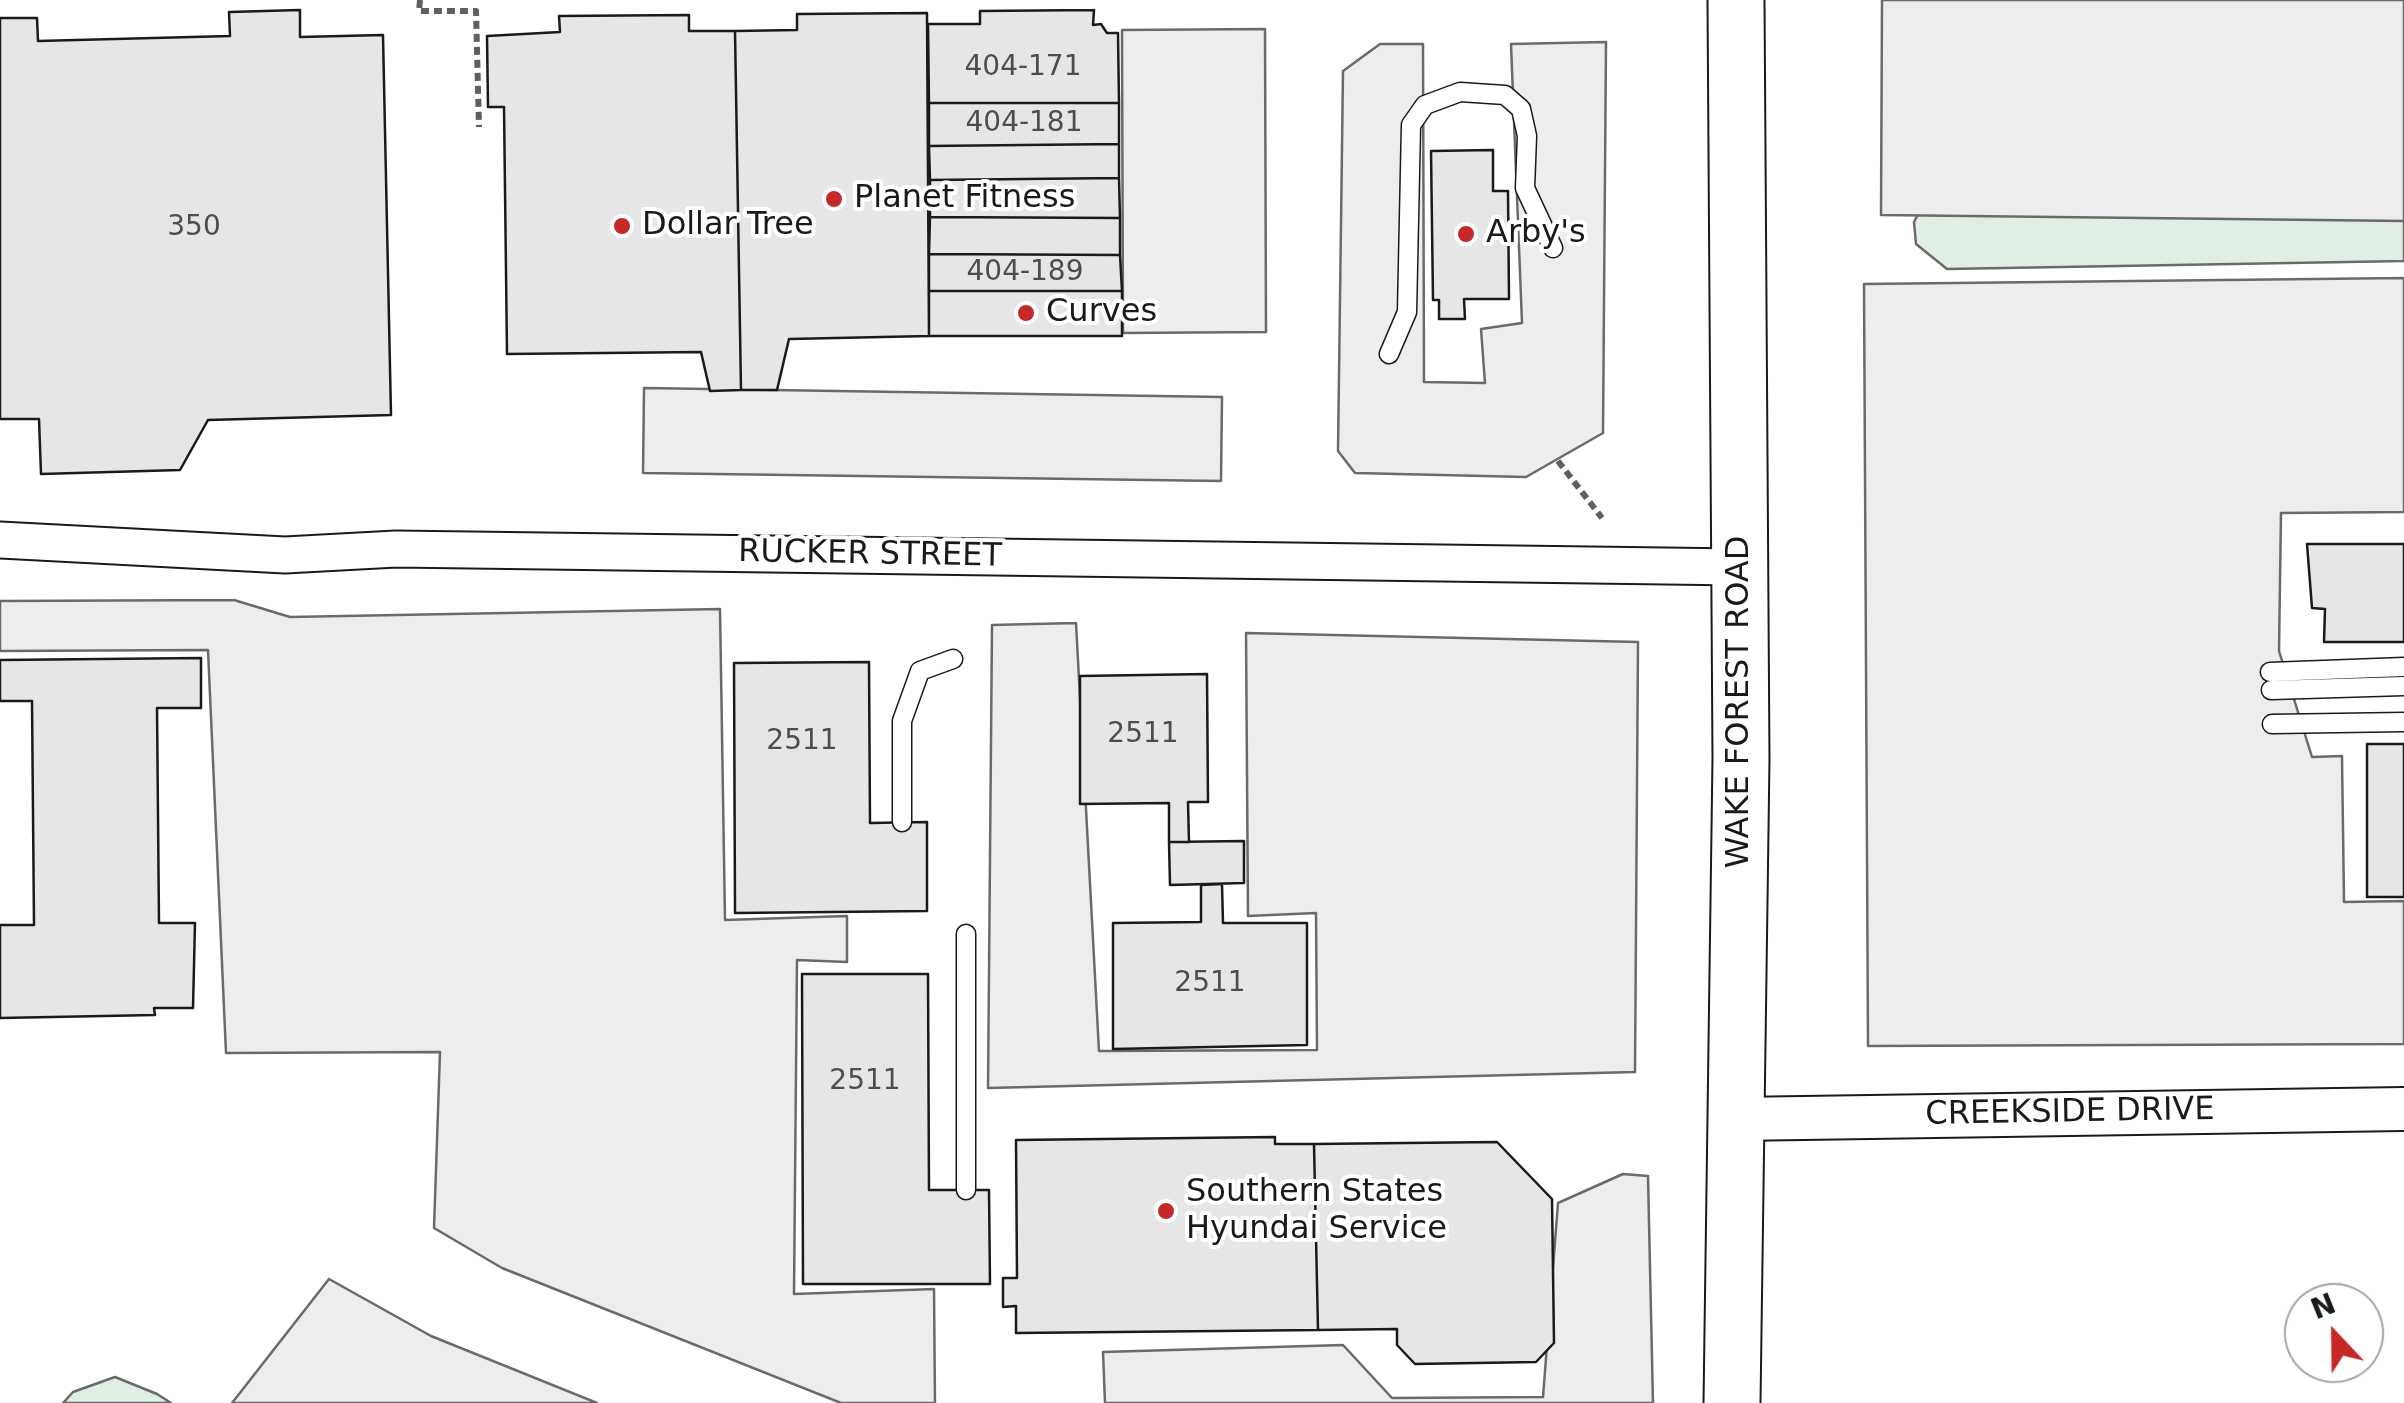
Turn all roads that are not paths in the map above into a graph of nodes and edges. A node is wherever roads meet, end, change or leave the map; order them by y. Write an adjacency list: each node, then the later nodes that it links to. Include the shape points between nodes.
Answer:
1 (1736, 0): 5 (main road, WAKE FOREST ROAD)
2 (1553, 248): 3 (lane, via 1525,188 1521,110 1504,95 1460,92 1425,105 1411,125 1407,312)
3 (1389, 354)
4 (0, 540): 5 (street, RUCKER STREET, via 286,555 396,549)
5 (1740, 567): 14 (main road, WAKE FOREST ROAD)
6 (953, 659): 11 (lane, via 920,671 902,721)
7 (2404, 666): 8 (lane, via 2270,681)
8 (2404, 686)
9 (2404, 722): 10 (lane)
10 (2272, 724)
11 (902, 822)
12 (966, 934): 15 (lane)
13 (2404, 1109): 14 (street, CREEKSIDE DRIVE)
14 (1736, 1120): 16 (main road, WAKE FOREST ROAD)
15 (966, 1190)
16 (1732, 1403)

